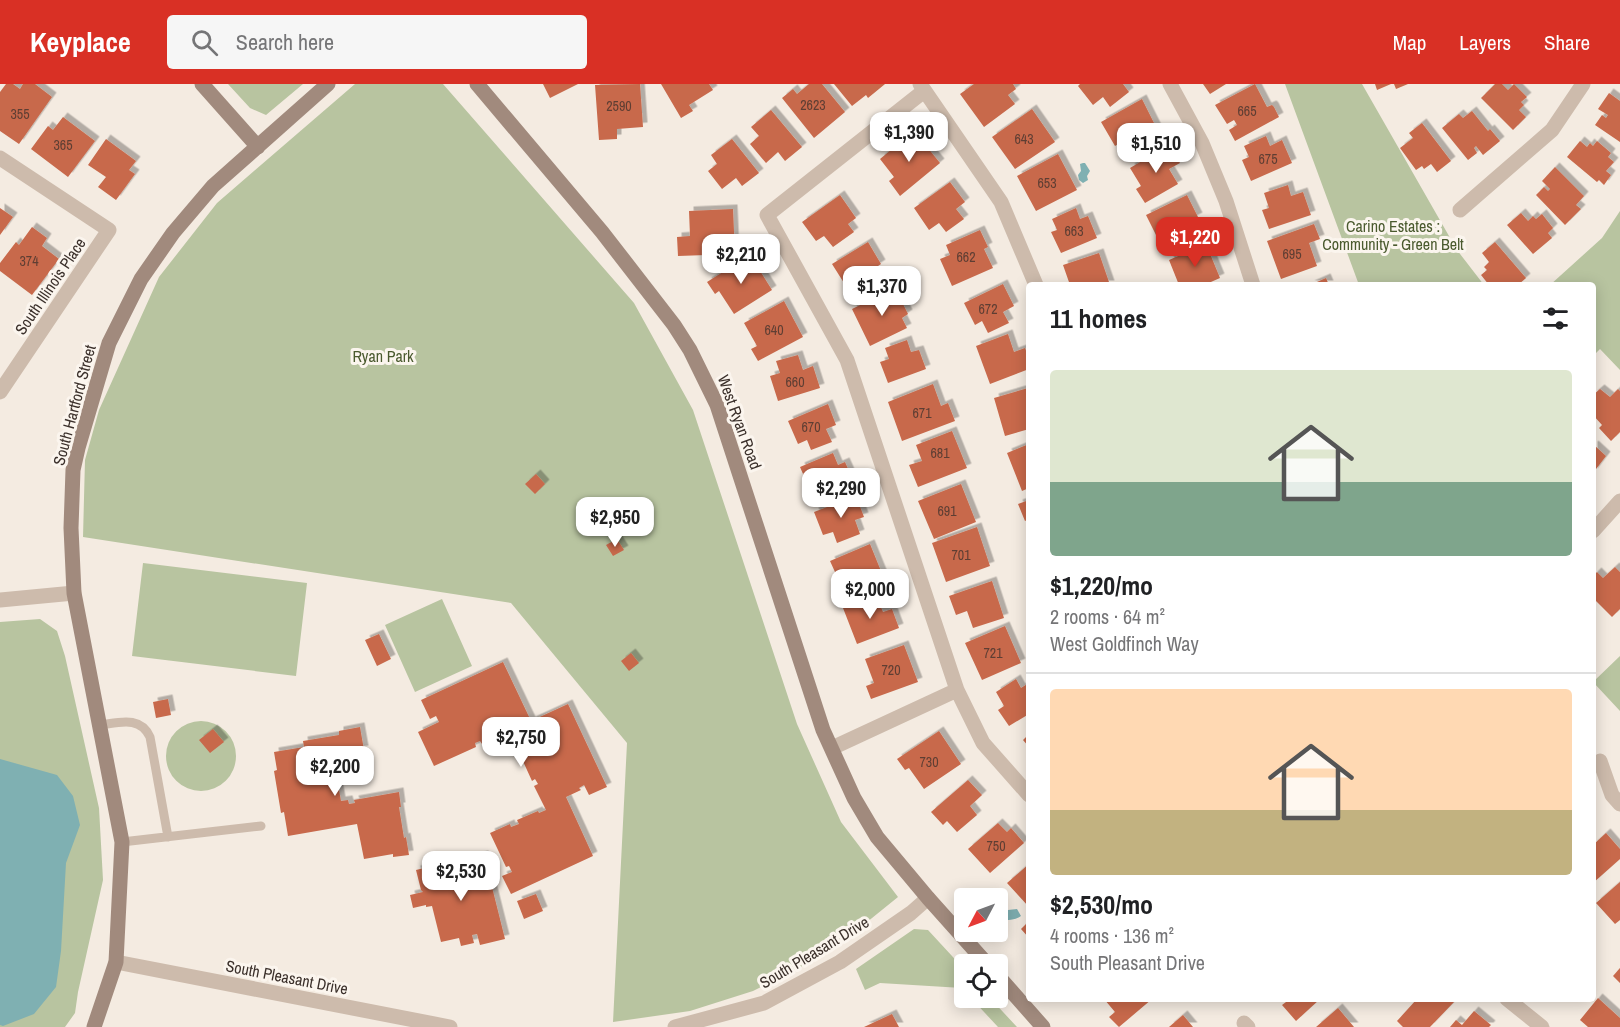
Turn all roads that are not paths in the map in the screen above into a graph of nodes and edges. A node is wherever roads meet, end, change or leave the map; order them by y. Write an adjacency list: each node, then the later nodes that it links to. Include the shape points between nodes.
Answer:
1 (202, 84): 7 (street)
2 (328, 84): 7 (street, South Hartford Street)
3 (477, 84): 19 (street, West Ryan Road, via 602,232 674,325 695,360 717,405)
4 (1170, 84): 11 (street, via 1202,143)
5 (1583, 84): 9 (street, via 1552,130)
6 (922, 87): 10 (street, via 1001,202); 17 (street, via 767,215 847,360)
7 (258, 147): 15 (street, South Hartford Street, via 213,186 173,233 141,279 109,343 73,470 70,528)
8 (0, 158): 12 (street, South Illinois Place, via 109,231)
9 (1460, 210)
10 (1035, 282)
11 (1252, 282)
12 (0, 392)
13 (1620, 501): 14 (street)
14 (1596, 528)
15 (74, 593): 16 (street); 18 (street, South Hartford Street)
16 (0, 600)
17 (957, 690): 19 (street); 21 (street, via 983,743)
18 (99, 725): 24 (lane, via 133,722 147,730); 25 (street, South Hartford Street)
19 (832, 748): 26 (street, West Ryan Road, via 877,837)
20 (1600, 761): 22 (street, via 1612,795)
21 (1026, 792)
22 (1620, 804)
23 (261, 826): 24 (lane)
24 (168, 837): 25 (lane)
25 (122, 842): 28 (street, South Hartford Street)
26 (928, 898): 27 (street, West Ryan Road); 33 (street, South Pleasant Drive, via 840,962 764,1004)
27 (978, 954)
28 (116, 962): 31 (street, South Hartford Street); 32 (street, South Pleasant Drive)
29 (1008, 987): 34 (street)
30 (1511, 1002): 35 (street)
31 (94, 1027)
32 (450, 1027)
33 (675, 1027)
34 (1043, 1027)
35 (1542, 1027)

